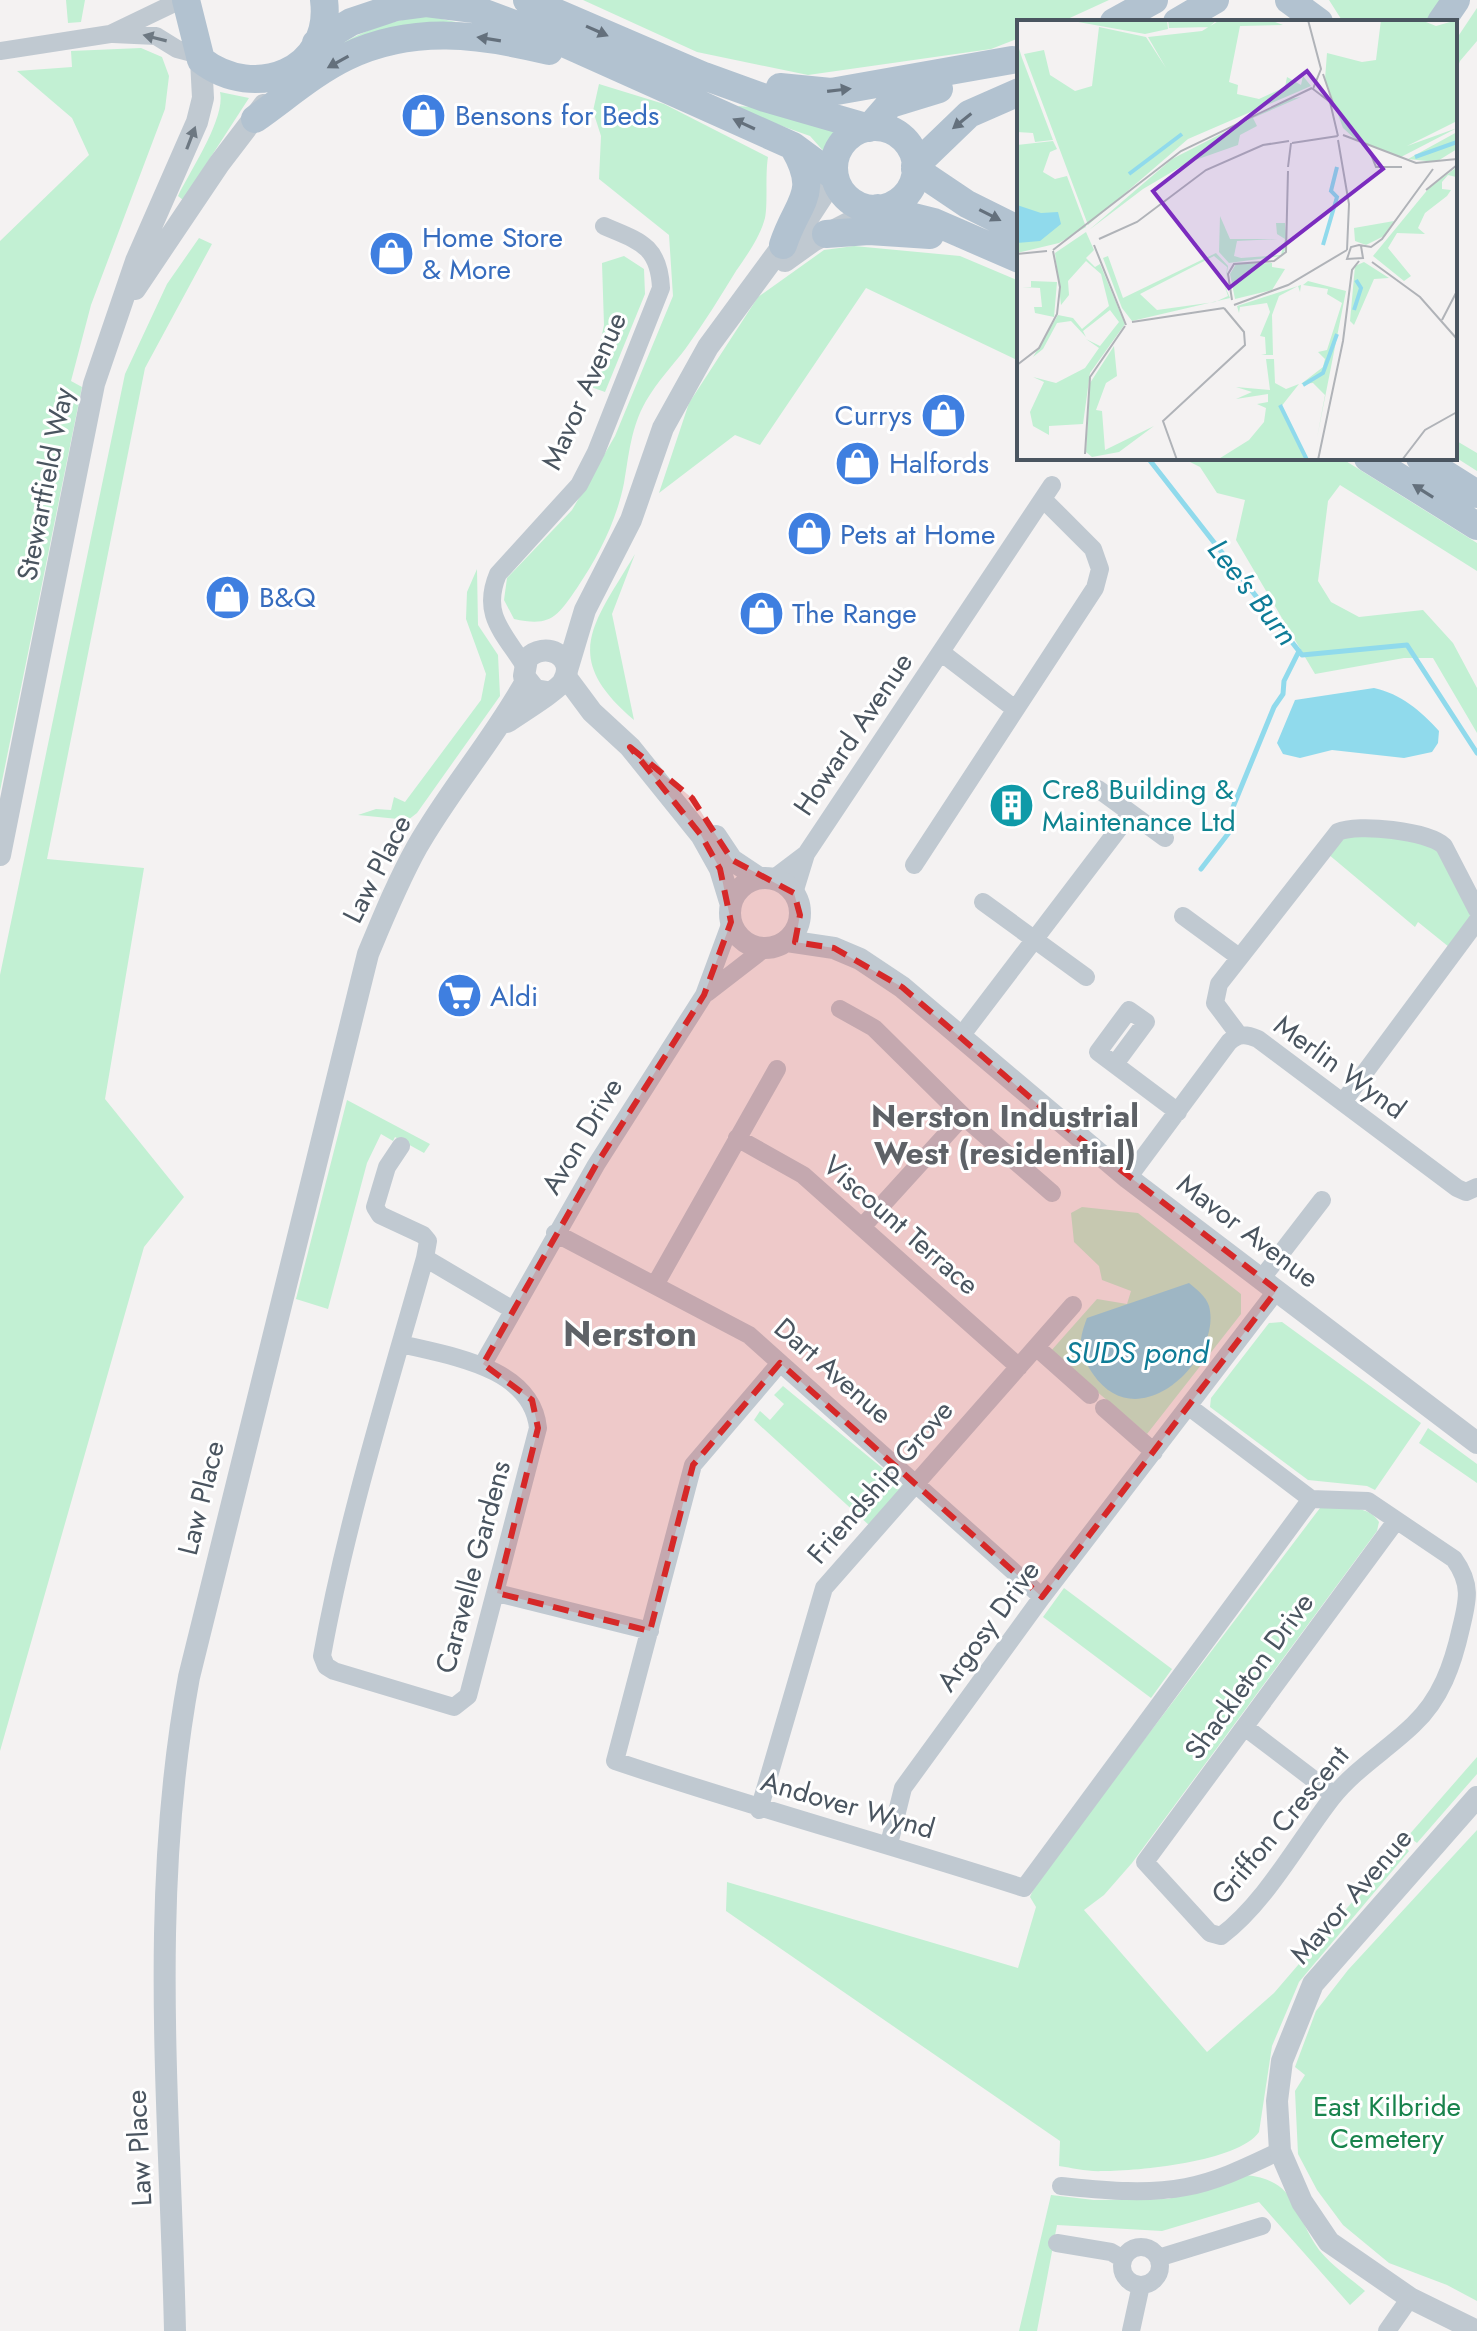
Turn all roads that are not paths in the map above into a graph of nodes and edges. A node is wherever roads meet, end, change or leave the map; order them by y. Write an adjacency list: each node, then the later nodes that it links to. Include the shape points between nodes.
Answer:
1 (184, 0): 15 (street); 19 (main road)
2 (324, 0): 16 (main road, via 325,17)
3 (527, 0): 22 (main road, one-way to 22)
4 (1154, 0): 10 (main road)
5 (1215, 0): 11 (main road)
6 (1289, 0): 12 (main road)
7 (1319, 0): 13 (main road)
8 (1456, 0): 14 (main road)
9 (476, 4): 16 (main road, via 396,7 351,22); 18 (main road)
10 (1118, 20)
11 (1180, 20)
12 (1318, 20)
13 (1321, 20)
14 (1442, 20)
15 (110, 34): 17 (street); 19 (street, one-way to 15, via 156,36)
16 (316, 43): 21 (main road)
17 (0, 51)
18 (593, 56): 24 (main road, one-way to 24, via 566,56 456,34 404,37 346,57); 26 (main road, one-way to 18)
19 (198, 57): 21 (main road, via 233,79 264,80); 37 (street, Stewartfield Way, one-way to 19, via 197,122 203,98)
20 (1016, 59): 22 (main road, one-way to 20, via 764,83 831,92); 25 (main road, via 989,73 890,104)
21 (286, 73): 24 (street, Stewartfield Way)
22 (734, 86): 25 (main road)
23 (1017, 93): 27 (main road, one-way to 27, via 969,114)
24 (255, 119): 37 (street, Stewartfield Way)
25 (869, 128): 27 (main road, via 889,129 901,138); 28 (main road, via 851,135 839,149)
26 (793, 146): 28 (main road); 34 (main road, via 806,168 808,189)
27 (915, 167): 29 (main road, via 907,193); 31 (main road, one-way to 31, via 967,204)
28 (835, 177): 29 (main road, via 854,203); 34 (street, Law Place, via 799,232)
29 (878, 208): 32 (street, Law Place); 33 (main road)
30 (604, 226): 44 (street, Mavor Avenue, via 651,251 660,266 661,288 579,485 498,574 491,591 490,610 501,629)
31 (1017, 229)
32 (826, 234): 33 (main road); 36 (street, Law Place, via 797,251)
33 (963, 235): 35 (main road)
34 (783, 245): 36 (street, Law Place)
35 (1017, 258)
36 (751, 291): 42 (street, Law Place, via 708,347 663,428 631,520)
37 (118, 313): 53 (street, Stewartfield Way, via 94,384)
38 (1371, 460): 41 (main road, one-way to 38)
39 (1423, 460): 40 (main road)
40 (1477, 494)
41 (1477, 526)
42 (585, 610): 44 (street, Law Place); 45 (street, Law Place)
43 (942, 653): 46 (street); 46 (street, Howard Avenue, via 1048,492 1084,537 1100,569 1095,588); 52 (street, Howard Avenue)
44 (534, 661): 45 (street, via 535,690); 45 (street, via 559,654); 47 (street, Law Place)
45 (558, 683): 47 (street, Law Place); 48 (street)
46 (1015, 709): 54 (street)
47 (501, 726): 119 (street, Law Place, via 418,847 368,954 189,1677 177,1744 163,1926)
48 (630, 747): 55 (street, via 684,789 723,850); 59 (street, via 701,835 720,869)
49 (1098, 789): 50 (street)
50 (1130, 814): 51 (street); 63 (street)
51 (1165, 838)
52 (806, 854): 55 (street, Howard Avenue); 56 (street, Howard Avenue)
53 (0, 855)
54 (914, 865)
55 (766, 879): 56 (street); 59 (street, via 741,888)
56 (794, 893): 60 (street)
57 (983, 902): 63 (street)
58 (1477, 910): 67 (street, via 1436,838 1345,829 1328,840)
59 (731, 914): 65 (street, via 743,941); 69 (street, Avon Drive)
60 (800, 915): 64 (street); 66 (street, Mavor Avenue)
61 (1183, 916): 67 (street)
62 (1476, 928): 75 (street)
63 (1035, 939): 68 (street); 72 (street)
64 (787, 941): 65 (street); 66 (street, Mavor Avenue)
65 (765, 948): 69 (street, Avon Drive)
66 (834, 948): 72 (street, Mavor Avenue, via 902,987)
67 (1239, 957): 71 (street, via 1219,984 1215,1003)
68 (1086, 977)
69 (704, 995): 85 (street, Avon Drive)
70 (840, 1009): 77 (street, via 874,1028)
71 (1239, 1035): 75 (street, Merlin Wynd, via 1258,1039); 76 (street, Merlin Wynd)
72 (961, 1036): 80 (street, Mavor Avenue)
73 (1115, 1064): 76 (street)
74 (777, 1069): 78 (street)
75 (1343, 1102): 81 (street, Merlin Wynd, via 1457,1188 1466,1192)
76 (1178, 1112): 80 (street, Merlin Wynd)
77 (963, 1116): 82 (street); 84 (street)
78 (737, 1138): 84 (street, Viscount Terrace, via 803,1175); 88 (street)
79 (401, 1146): 86 (street, via 387,1167 375,1207 380,1215 423,1235 428,1241)
80 (1128, 1178): 87 (street, Mavor Avenue)
81 (1477, 1187)
82 (1052, 1193)
83 (1322, 1200): 87 (street, Argosy Drive)
84 (863, 1226): 95 (street, Viscount Terrace)
85 (555, 1233): 88 (street, Dart Avenue); 90 (street, Avon Drive)
86 (425, 1258): 90 (street); 91 (street)
87 (1269, 1284): 96 (street, Argosy Drive); 97 (street, Mavor Avenue)
88 (655, 1285): 93 (street, Dart Avenue, via 749,1335)
89 (1073, 1305): 92 (street, Friendship Grove)
90 (513, 1310): 94 (street, Avon Drive)
91 (401, 1344): 94 (street, Caravelle Gardens); 102 (street, Caravelle Gardens, via 346,1550 323,1662 334,1671 431,1701 462,1704)
92 (1036, 1347): 95 (street, Friendship Grove); 98 (street)
93 (780, 1363): 99 (street, Dart Avenue); 104 (street, Andover Wynd, via 693,1465)
94 (483, 1364): 102 (street, Caravelle Gardens, via 532,1400 538,1428)
95 (1019, 1367): 99 (street, Friendship Grove)
96 (1188, 1406): 98 (street, Argosy Drive); 100 (street)
97 (1477, 1443)
98 (1154, 1452): 103 (street, Argosy Drive)
99 (916, 1482): 103 (street, Dart Avenue); 108 (street, Friendship Grove, via 824,1588)
100 (1311, 1499): 101 (street, Griffon Crescent, via 1358,1498); 109 (street, Andover Wynd, via 1024,1888)
101 (1396, 1521): 105 (street, Shackleton Drive); 106 (street, Griffon Crescent, via 1454,1559 1470,1592 1454,1660 1434,1700)
102 (497, 1593): 104 (street)
103 (1042, 1597): 109 (street, Argosy Drive, via 903,1788)
104 (650, 1631): 108 (street, Andover Wynd, via 615,1761)
105 (1246, 1728): 106 (street); 110 (street, Shackleton Drive)
106 (1334, 1795): 110 (street, Griffon Crescent, via 1241,1919 1221,1936 1201,1925)
107 (1477, 1797): 111 (street, Mavor Avenue, via 1313,1984 1282,2061 1277,2101)
108 (759, 1810): 109 (street, Andover Wynd)
109 (889, 1844)
110 (1145, 1862)
111 (1280, 2151): 112 (street, via 1187,2187 1129,2192); 118 (street, Mavor Avenue, via 1302,2202 1329,2242)
112 (1061, 2186)
113 (1262, 2226): 115 (street)
114 (1057, 2243): 116 (street)
115 (1158, 2258): 116 (street, via 1144,2247); 117 (street, via 1157,2277)
116 (1123, 2259): 117 (street, via 1125,2277)
117 (1141, 2285): 120 (street)
118 (1410, 2298): 121 (street); 122 (street, Mavor Avenue)
119 (175, 2331)
120 (1131, 2331)
121 (1387, 2331)
122 (1477, 2331)

